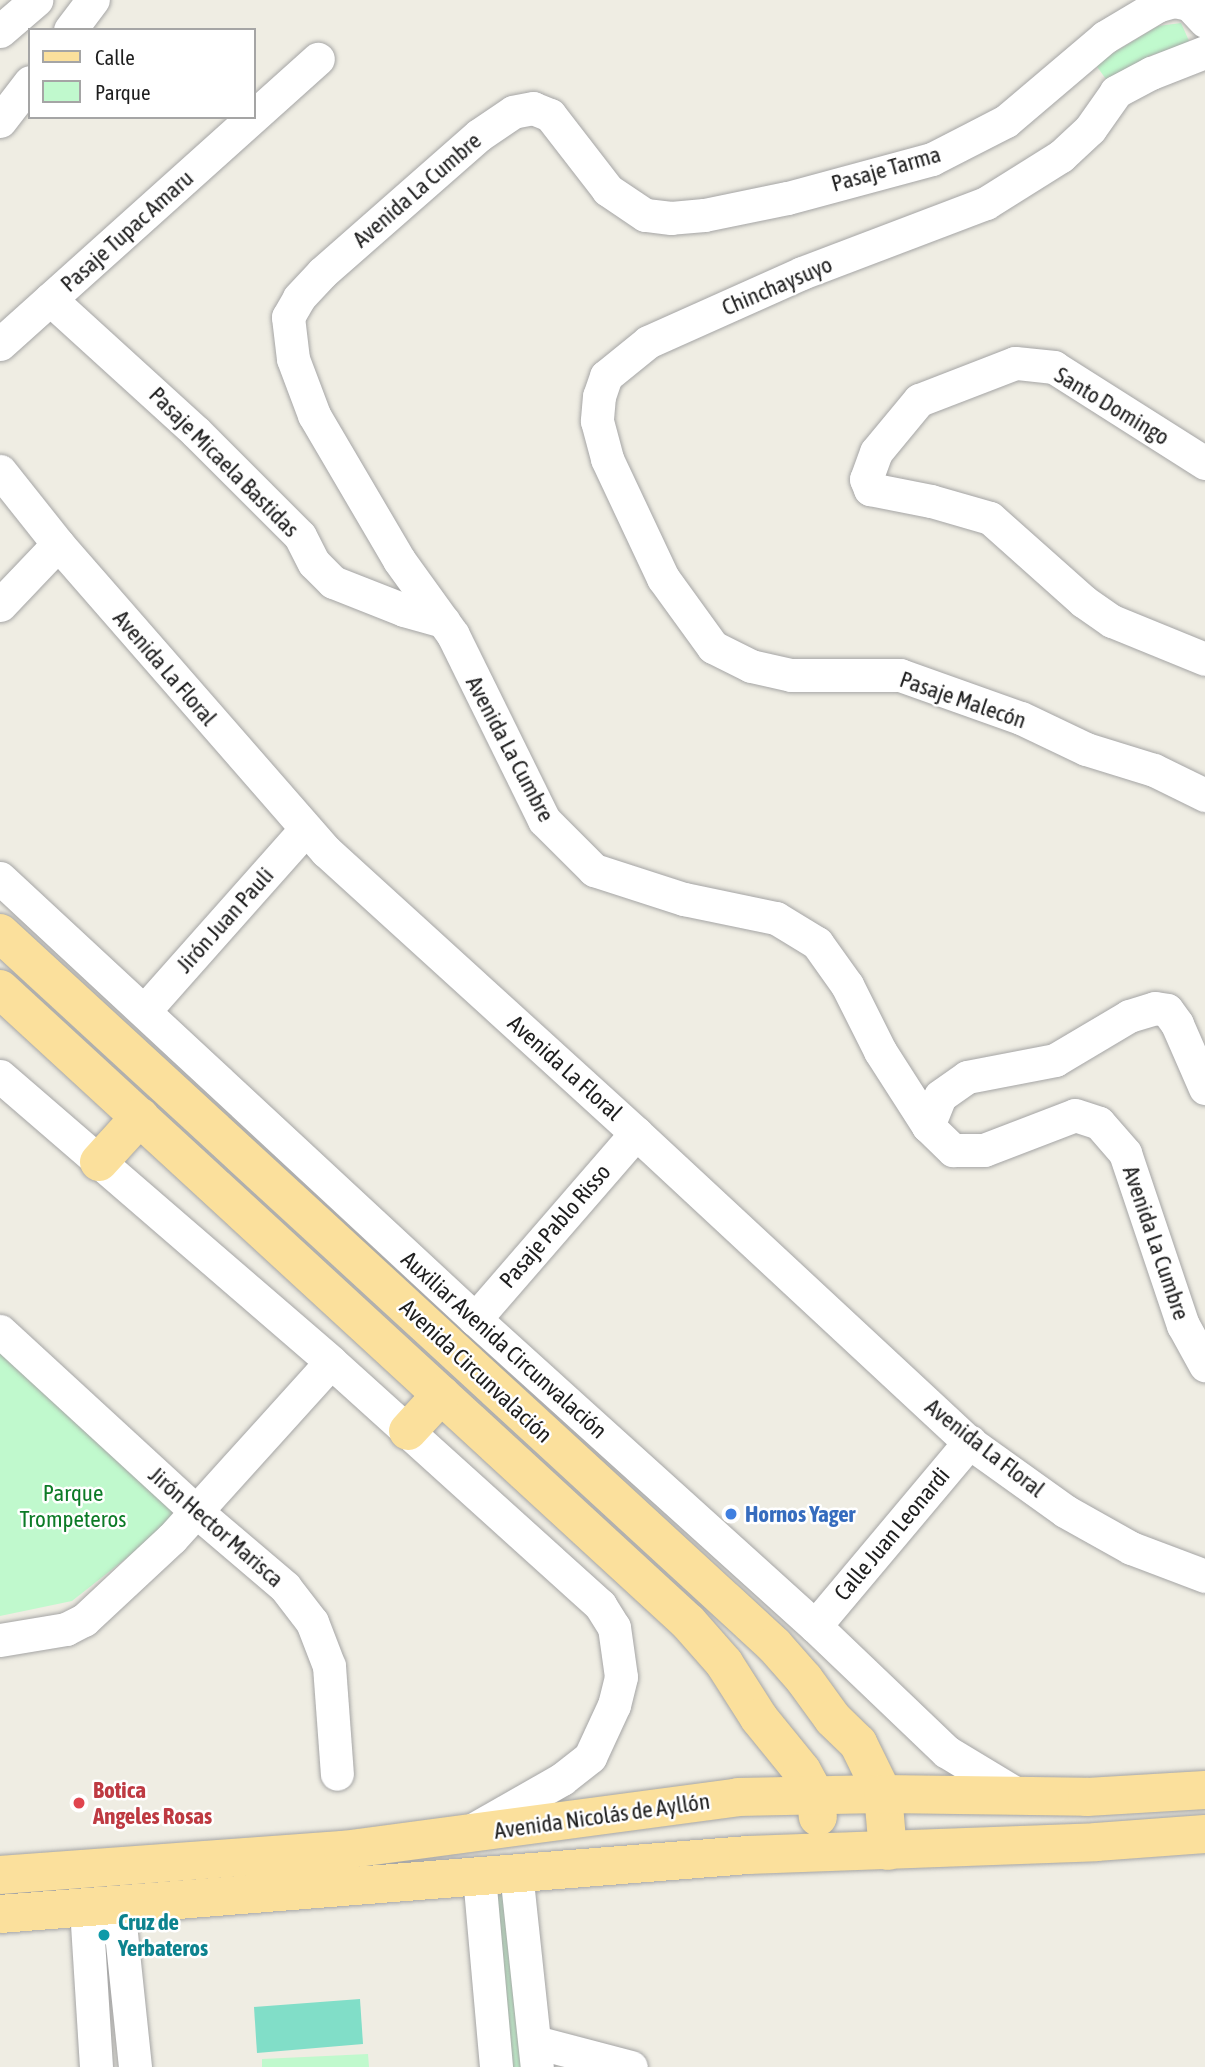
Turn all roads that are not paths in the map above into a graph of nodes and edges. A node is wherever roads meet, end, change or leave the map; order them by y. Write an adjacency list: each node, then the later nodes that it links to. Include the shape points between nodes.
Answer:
1 (36, 0): 5 (street)
2 (93, 0): 4 (street)
3 (1205, 21): 12 (street, Pasaje Tarma, via 1189,4 1174,1 1157,6 1105,37 1006,121 932,159 754,205 671,218 645,215)
4 (72, 28)
5 (0, 31)
6 (1205, 52): 20 (street, Chinchaysuyo, via 1116,92 1090,129 1061,156 986,203 802,273 692,321 648,342 606,376 598,396 597,421 607,459 663,578)
7 (318, 59): 9 (street, Pasaje Tupac Amaru)
8 (28, 85): 11 (street)
9 (256, 115)
10 (251, 119): 13 (street, Pasaje Tupac Amaru)
11 (0, 121)
12 (608, 190): 19 (street, Avenida La Cumbre, via 550,115 533,108 513,112 479,135 322,273 288,317 293,359 314,415 399,560)
13 (50, 299): 14 (street, Pasaje Tupac Amaru); 19 (street, Pasaje Micaela Bastidas, via 144,382 300,536 314,563 333,582)
14 (0, 344)
15 (1204, 460): 21 (street, Santo Domingo, via 1054,367 1015,363 919,400 876,452 866,479 870,489 990,518 1112,621)
16 (0, 471): 17 (street, Avenida La Floral)
17 (58, 544): 18 (street); 23 (street, Avenida La Floral)
18 (0, 606)
19 (443, 621): 31 (street, Avenida La Cumbre, via 544,820 564,842 594,870 684,899 776,918 817,943 847,985 880,1051)
20 (713, 647): 22 (street, Pasaje Malecón, via 751,666 791,675 900,675 1021,718 1086,749 1154,770)
21 (1205, 659)
22 (1205, 795)
23 (305, 830): 27 (street, Jirón Juan Pauli); 32 (street, Avenida La Floral)
24 (0, 878): 27 (street, Auxiliar Avenida Circunvalación)
25 (0, 933): 47 (main road, Avenida Circunvalación, via 774,1646 858,1743)
26 (0, 989): 30 (main road, Avenida Circunvalación)
27 (145, 1010): 34 (street, Auxiliar Avenida Circunvalación)
28 (1205, 1088): 31 (street, via 1177,1024 1167,1010 1155,1008 1129,1016 1055,1060 967,1077 940,1096)
29 (5, 1091): 33 (street)
30 (140, 1117): 33 (main road); 38 (main road, Avenida Circunvalación)
31 (928, 1126): 37 (street, Avenida La Cumbre, via 953,1150 984,1150 1075,1115 1099,1122 1125,1153 1182,1325)
32 (636, 1133): 34 (street, Pasaje Pablo Risso); 40 (street, Avenida La Floral)
33 (99, 1162): 36 (street)
34 (475, 1319): 43 (street, Auxiliar Avenida Circunvalación)
35 (0, 1331): 41 (street, Jirón Hector Marisca)
36 (331, 1363): 39 (street); 41 (street)
37 (1205, 1365)
38 (441, 1395): 39 (main road); 48 (main road, Avenida Circunvalación, via 688,1622 724,1663)
39 (408, 1431): 51 (street, via 593,1598 614,1627 620,1655 621,1677 614,1705 590,1757 562,1779)
40 (970, 1441): 42 (street, Avenida La Floral, via 1076,1517 1131,1548); 43 (street, Calle Juan Leonardi)
41 (197, 1512): 44 (street, via 84,1620 66,1629); 45 (street, Jirón Hector Marisca, via 285,1587 312,1622 329,1666)
42 (1205, 1576)
43 (815, 1626): 49 (street, Auxiliar Avenida Circunvalación, via 947,1752)
44 (0, 1640)
45 (337, 1774)
46 (1205, 1790): 49 (main road, Avenida Nicolás de Ayllón)
47 (883, 1794): 48 (main road, Avenida Nicolás de Ayllón); 49 (main road, Avenida Nicolás de Ayllón); 53 (main road, Avenida Circunvalación)
48 (816, 1796): 51 (main road, Avenida Nicolás de Ayllón, via 738,1797); 52 (main road, Avenida Circunvalación)
49 (1020, 1796)
50 (1205, 1834): 53 (main road, Avenida Nicolás de Ayllón)
51 (463, 1835): 55 (main road, Avenida Nicolás de Ayllón, via 343,1850)
52 (821, 1850): 53 (main road, Avenida Nicolás de Ayllón); 54 (main road, Avenida Nicolás de Ayllón)
53 (888, 1851)
54 (497, 1874): 56 (main road, Avenida Nicolás de Ayllón); 58 (street); 61 (street)
55 (0, 1875)
56 (102, 1907): 57 (main road, Avenida Nicolás de Ayllón); 59 (street); 60 (street)
57 (0, 1914)
58 (536, 2055): 62 (street)
59 (96, 2067)
60 (135, 2067)
61 (496, 2067)
62 (631, 2067)

